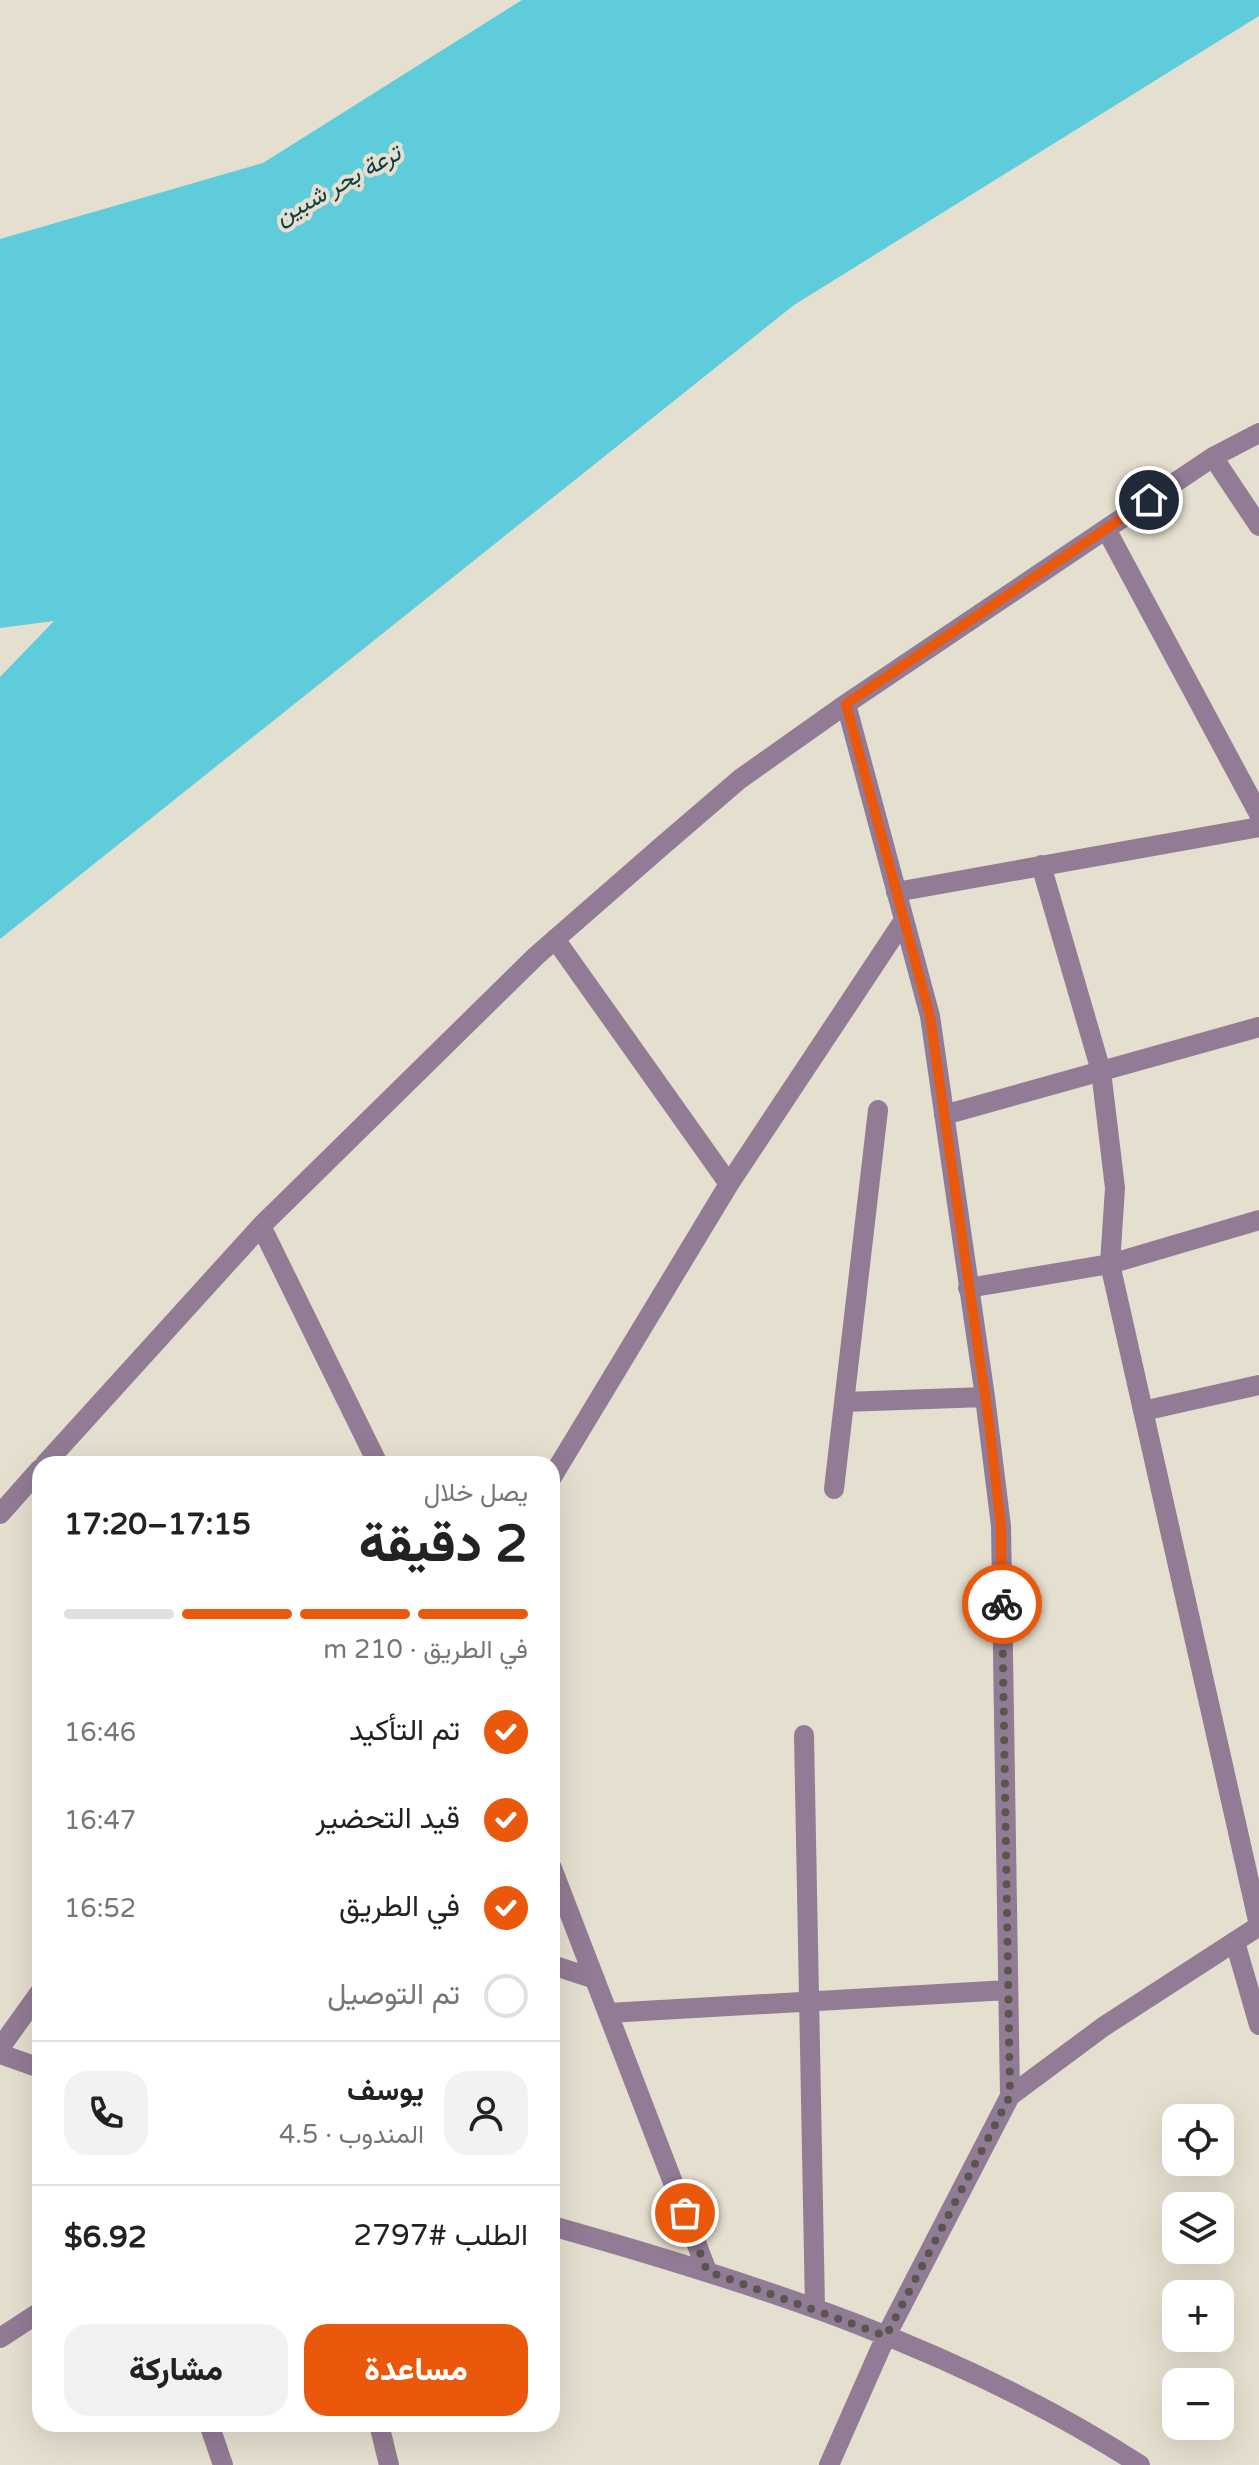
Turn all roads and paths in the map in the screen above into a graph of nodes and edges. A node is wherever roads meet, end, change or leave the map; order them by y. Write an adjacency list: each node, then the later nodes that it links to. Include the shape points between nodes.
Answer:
1 (1259, 433): 2 (street)
2 (1213, 457): 3 (street); 4 (street)
3 (1259, 526)
4 (1106, 529): 5 (street); 6 (street)
5 (846, 704): 9 (street); 11 (street, via 740,779)
6 (1259, 814)
7 (1259, 827): 8 (street)
8 (1041, 865): 9 (street); 13 (street)
9 (896, 892): 10 (street)
10 (904, 920): 15 (street, via 930,1016); 16 (street)
11 (555, 939): 16 (street); 18 (street)
12 (1259, 1027): 13 (street)
13 (1101, 1071): 15 (street); 19 (street, via 1115,1188)
14 (878, 1110): 23 (street)
15 (944, 1115): 20 (street)
16 (729, 1184): 27 (street)
17 (1259, 1220): 19 (street)
18 (261, 1226): 25 (street); 26 (street)
19 (1110, 1264): 20 (street); 24 (street)
20 (968, 1288): 22 (street)
21 (1259, 1385): 24 (street)
22 (985, 1397): 23 (street); 37 (street, via 1001,1526)
23 (844, 1402): 29 (street)
24 (1143, 1411): 33 (street)
25 (52, 1456)
26 (374, 1456)
27 (560, 1464)
28 (32, 1478): 30 (street)
29 (834, 1489)
30 (0, 1514)
31 (804, 1735): 38 (street)
32 (560, 1889): 36 (street)
33 (1259, 1926): 34 (street)
34 (1235, 1942): 41 (street); 44 (street, via 1103,2027)
35 (560, 1968): 36 (street)
36 (595, 1979): 40 (street)
37 (1008, 1990): 38 (street); 44 (street)
38 (809, 2001): 40 (street); 47 (street)
39 (32, 2004): 42 (street)
40 (608, 2013): 46 (street)
41 (1259, 2025)
42 (0, 2051): 43 (street)
43 (32, 2065)
44 (1010, 2096): 49 (street)
45 (560, 2228): 46 (street)
46 (707, 2271): 47 (street)
47 (815, 2308): 49 (street)
48 (32, 2317): 50 (street)
49 (886, 2336): 53 (street); 56 (street, via 1031,2403)
50 (0, 2338)
51 (212, 2432): 54 (street)
52 (381, 2432): 55 (street)
53 (827, 2464)
54 (223, 2465)
55 (389, 2465)
56 (1140, 2465)

